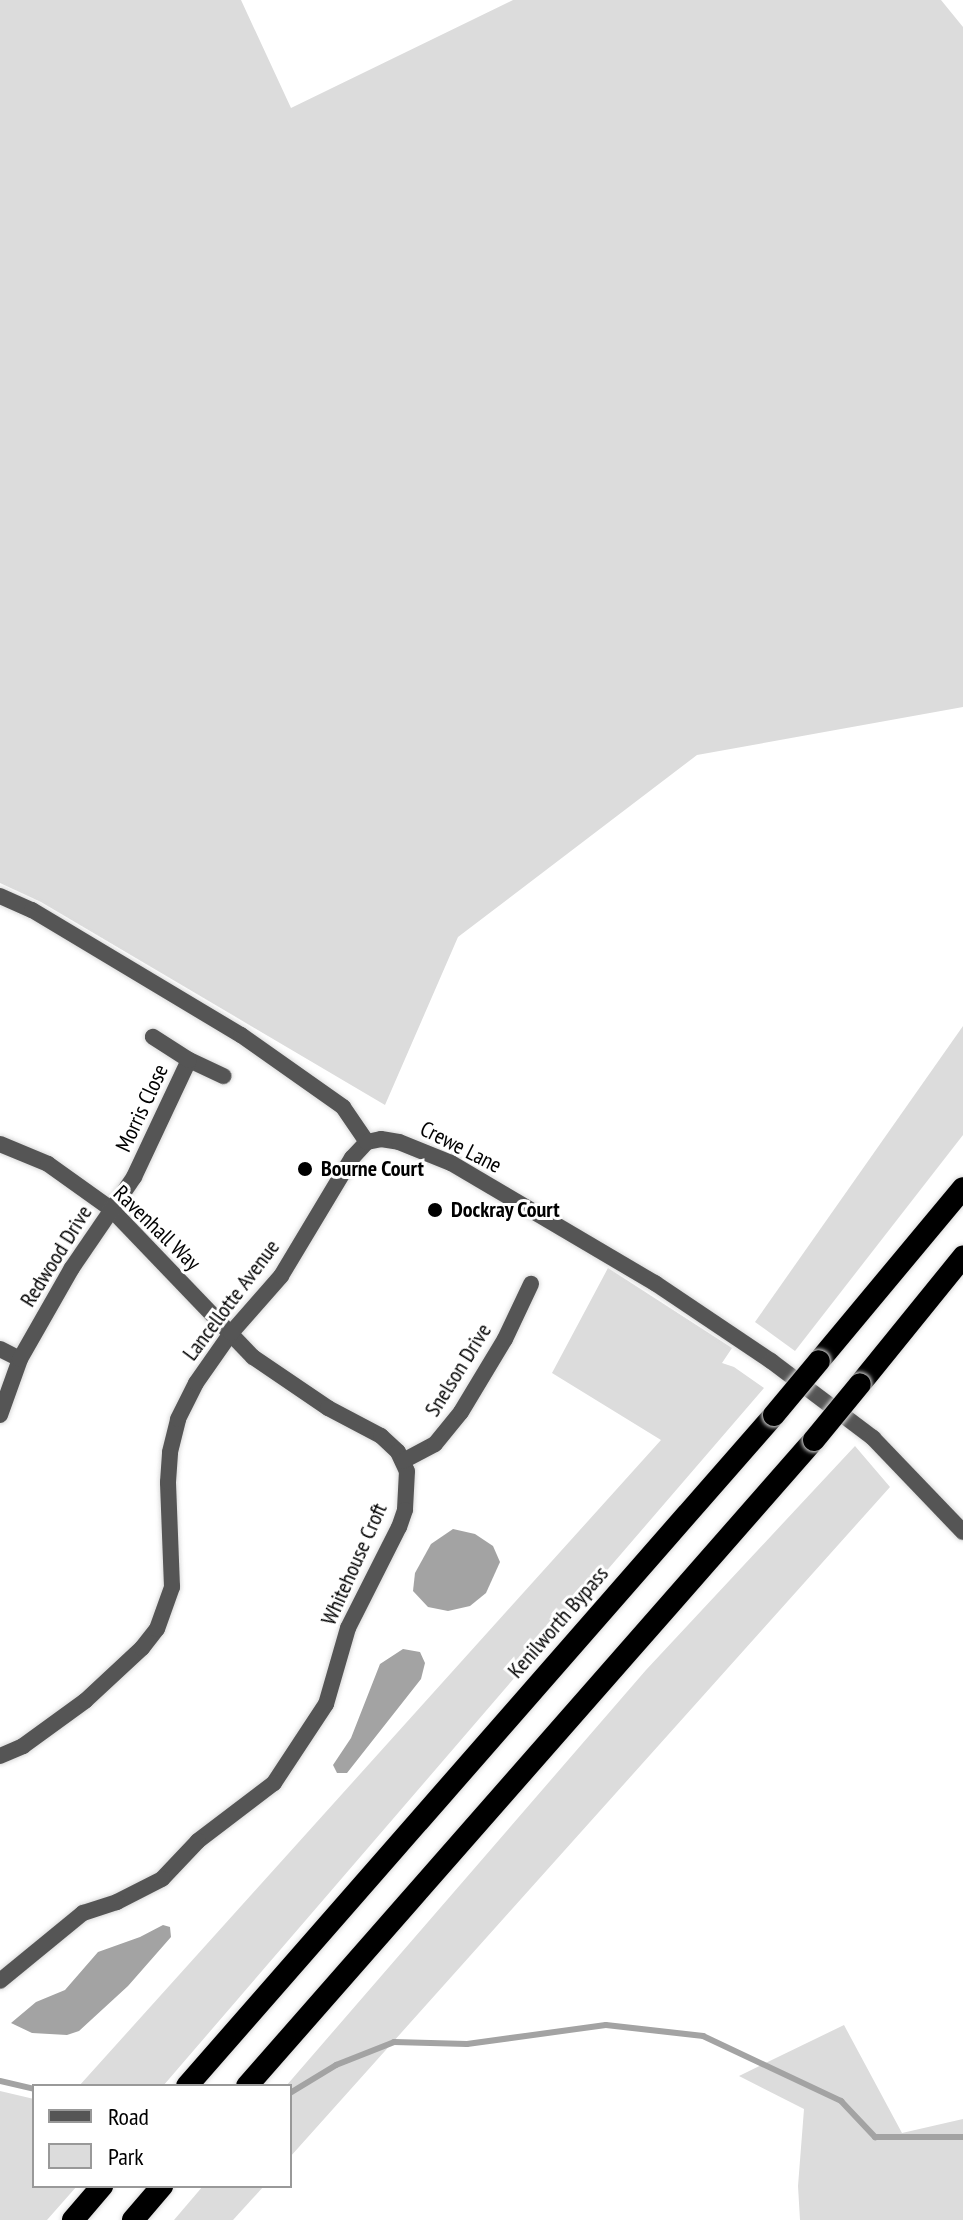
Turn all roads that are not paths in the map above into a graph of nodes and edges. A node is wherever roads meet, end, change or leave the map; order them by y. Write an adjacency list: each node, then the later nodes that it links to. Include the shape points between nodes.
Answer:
1 (0, 896): 5 (street, via 241,1035 343,1107)
2 (153, 1037): 3 (street, Morris Close)
3 (189, 1060): 4 (street); 8 (street, Morris Close, via 134,1177)
4 (223, 1076)
5 (367, 1142): 11 (street, Lancellotte Avenue, via 281,1276); 16 (street, Crewe Lane, via 399,1142 451,1163 655,1283 873,1438)
6 (0, 1144): 8 (street, Ravenhall Way, via 48,1164)
7 (963, 1188): 19 (highway, Kenilworth Bypass, bridge, via 774,1415)
8 (111, 1209): 11 (street, Ravenhall Way); 13 (street, Redwood Drive)
9 (963, 1257): 20 (highway, bridge, via 814,1440)
10 (531, 1284): 15 (street, Snelson Drive, via 461,1412 435,1444)
11 (231, 1333): 15 (street, via 271,1373 381,1436); 17 (street, Lancellotte Avenue, via 178,1419 168,1482 172,1587 157,1629 85,1701 23,1746)
12 (0, 1349): 13 (street)
13 (20, 1359): 14 (street, Redwood Drive)
14 (0, 1415)
15 (403, 1461): 18 (street, Whitehouse Croft, via 407,1485 399,1527 348,1628 326,1704 274,1783 198,1841 162,1879 83,1913)
16 (963, 1532)
17 (0, 1756)
18 (0, 1981)
19 (189, 2084)
20 (249, 2084)
21 (100, 2188): 23 (highway)
22 (160, 2188): 24 (highway)
23 (73, 2220)
24 (133, 2220)

